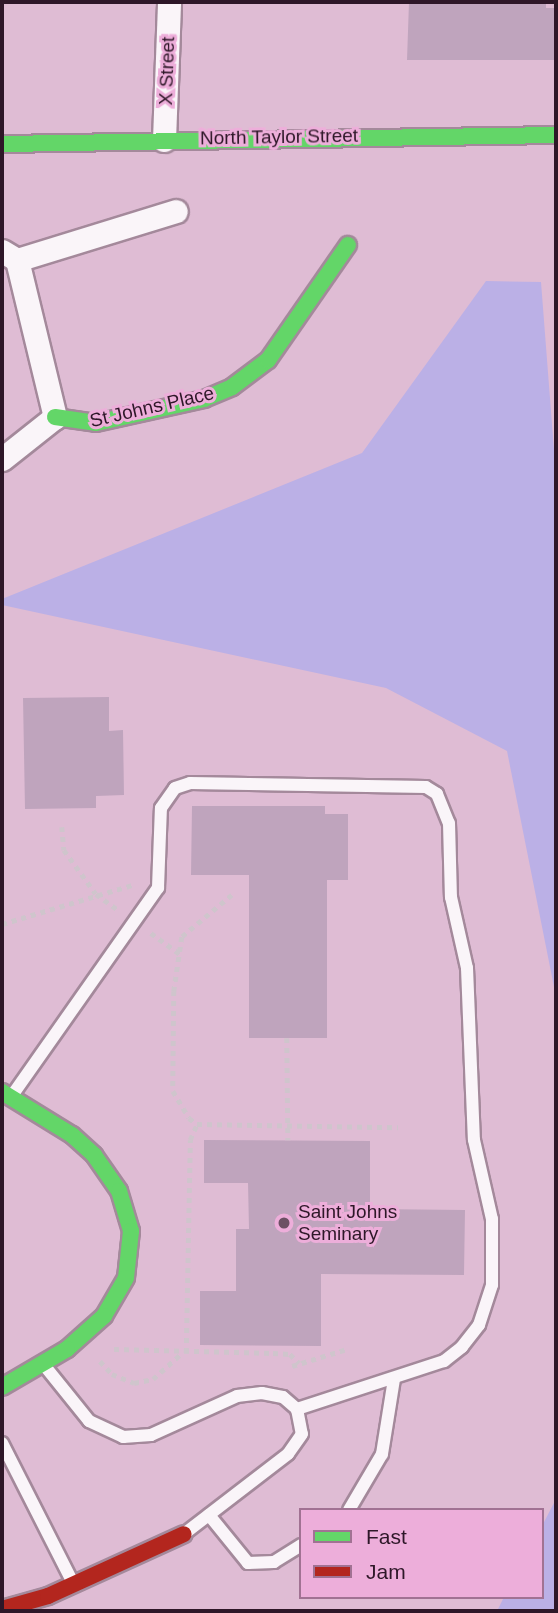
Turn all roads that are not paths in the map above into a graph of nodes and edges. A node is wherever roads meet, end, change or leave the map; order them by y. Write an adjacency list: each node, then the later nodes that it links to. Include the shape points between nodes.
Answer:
1 (169, 2): 3 (street, X Street)
2 (556, 135): 3 (street, North Taylor Street)
3 (164, 140): 4 (street, North Taylor Street)
4 (2, 144)
5 (176, 211): 7 (street)
6 (348, 245): 8 (street, St Johns Place, via 268,360 232,387 204,399 96,423)
7 (10, 255): 8 (street)
8 (55, 417): 9 (street)
9 (2, 459)
10 (6, 1095): 11 (street, via 94,1155 119,1191 131,1230 120,1293 104,1316); 12 (lane, via 136,922 159,882 161,808 175,788 190,783 426,787 445,807 451,897 467,968 474,1139 495,1243 492,1284 479,1325 444,1361)
11 (43, 1364): 13 (street); 14 (lane, via 89,1421 123,1437 151,1435 237,1396 262,1393 283,1397)
12 (394, 1378): 14 (lane); 16 (lane, via 382,1454)
13 (2, 1387)
14 (297, 1409): 17 (lane, via 302,1434 288,1454)
15 (2, 1443): 20 (lane)
16 (350, 1508)
17 (209, 1514): 18 (lane); 19 (lane, via 248,1563 275,1562)
18 (184, 1534): 20 (street)
19 (299, 1546)
20 (73, 1584): 21 (street)
21 (2, 1609)

